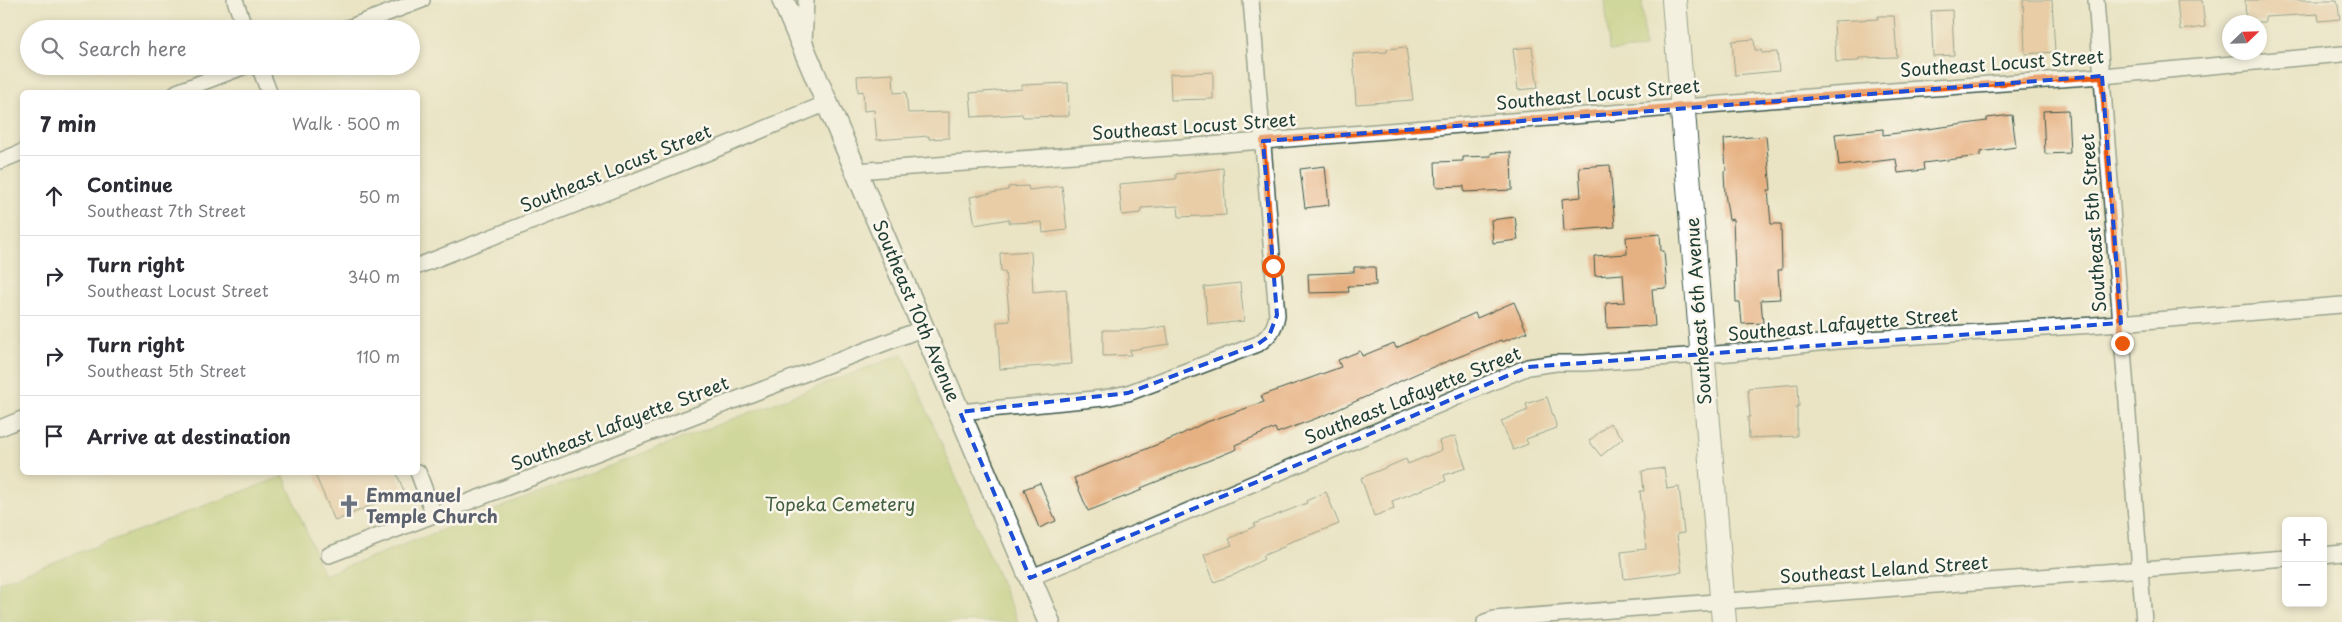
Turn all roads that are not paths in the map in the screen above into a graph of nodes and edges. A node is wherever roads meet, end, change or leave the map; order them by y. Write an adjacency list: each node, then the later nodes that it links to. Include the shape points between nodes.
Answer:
1 (234, 0): 8 (street)
2 (422, 0): 9 (street)
3 (782, 0): 10 (main road, Southeast 10th Avenue)
4 (806, 0): 10 (street)
5 (1251, 0): 19 (street)
6 (1674, 0): 18 (main road, Southeast 6th Avenue)
7 (2096, 0): 14 (street, Southeast 5th Street)
8 (242, 20)
9 (369, 20)
10 (803, 48): 17 (main road, Southeast 10th Avenue)
11 (2342, 54): 14 (street, Southeast Locust Street)
12 (221, 75): 15 (street)
13 (262, 75): 16 (street)
14 (2102, 76): 18 (street, Southeast Locust Street); 25 (street, Southeast 5th Street)
15 (182, 90)
16 (268, 90)
17 (827, 104): 22 (main road, Southeast 10th Avenue); 23 (street, Southeast Locust Street)
18 (1682, 106): 19 (street, Southeast Locust Street); 27 (main road, Southeast 6th Avenue)
19 (1263, 141): 22 (street, Southeast Locust Street); 28 (street, via 1277,315 1269,336 1258,344 1104,398)
20 (20, 153): 21 (street)
21 (0, 161)
22 (856, 171): 26 (main road, Southeast 10th Avenue)
23 (420, 265)
24 (2342, 305): 25 (street, Southeast Lafayette Street)
25 (2121, 323): 27 (street, Southeast Lafayette Street, via 1837,341); 37 (street, Southeast 5th Street)
26 (924, 328): 28 (main road, Southeast 10th Avenue); 32 (street, Southeast Lafayette Street)
27 (1703, 355): 38 (street, Southeast Lafayette Street, via 1556,362 1519,369); 39 (main road, Southeast 6th Avenue)
28 (960, 412): 38 (main road, Southeast 10th Avenue)
29 (20, 420): 30 (street)
30 (0, 428)
31 (419, 475): 32 (street)
32 (434, 515): 34 (street, Southeast Lafayette Street)
33 (2342, 553): 35 (street)
34 (329, 554)
35 (2327, 555)
36 (2282, 558): 37 (street, Southeast Leland Street)
37 (2140, 569): 39 (street, Southeast Leland Street); 42 (street, Southeast 5th Street)
38 (1030, 578): 40 (main road, Southeast 10th Avenue)
39 (1723, 612): 41 (street, Southeast Leland Street, via 1494,619)
40 (1049, 622)
41 (1485, 622)
42 (2144, 622)

